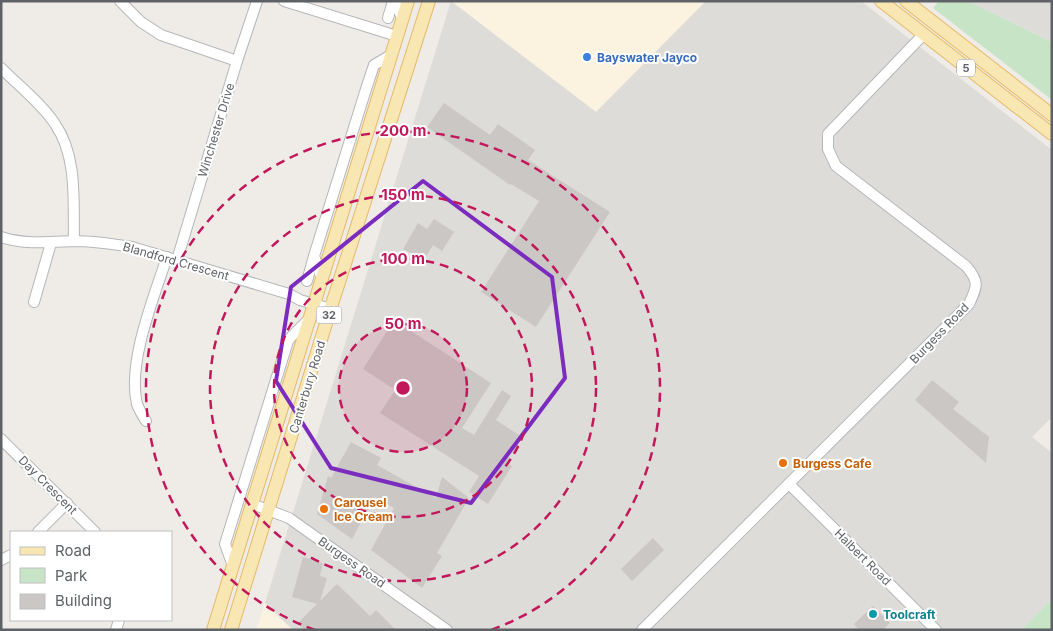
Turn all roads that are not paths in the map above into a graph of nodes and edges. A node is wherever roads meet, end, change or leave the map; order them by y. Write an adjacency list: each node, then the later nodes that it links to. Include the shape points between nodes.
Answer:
1 (120, 1): 16 (street, via 154,31)
2 (257, 1): 16 (street, Winchester Drive)
3 (284, 1): 13 (street)
4 (394, 1): 9 (street); 10 (street)
5 (408, 1): 10 (main road, Canterbury Road / 32)
6 (429, 1): 14 (main road, Canterbury Road / 32)
7 (881, 1): 12 (main road, 5)
8 (906, 1): 11 (main road, 5)
9 (388, 18)
10 (402, 18): 13 (main road, Canterbury Road / 32)
11 (933, 22): 12 (main road); 18 (main road, 5)
12 (924, 35): 19 (main road, 5); 33 (street, Burgess Road, via 828,134 828,149 836,166 966,266 975,276 977,288 969,304)
13 (397, 36): 14 (main road); 15 (main road, Canterbury Road / 32)
14 (416, 43): 29 (main road, Canterbury Road / 32)
15 (391, 55): 23 (street, via 372,68); 25 (main road, Canterbury Road / 32)
16 (237, 61): 24 (street, Winchester Drive)
17 (1, 68): 21 (street, via 55,123 63,137 72,175)
18 (1052, 115)
19 (1052, 134)
20 (1, 237): 22 (street, Blandford Crescent)
21 (74, 241): 22 (street, Blandford Crescent); 24 (street, Blandford Crescent, via 132,247)
22 (51, 244): 27 (street)
23 (314, 256): 25 (street); 26 (street)
24 (172, 259): 28 (street, Blandford Crescent); 31 (street, Winchester Drive, via 138,351 135,384 138,406)
25 (322, 279): 28 (main road, Canterbury Road / 32)
26 (307, 281)
27 (34, 302)
28 (315, 302): 29 (street, Blandford Crescent); 30 (main road, Canterbury Road / 32)
29 (332, 306): 36 (main road, Canterbury Road / 32)
30 (309, 319): 35 (main road, Canterbury Road / 32); 39 (street, Canterbury Road, via 288,341 225,544)
31 (146, 421)
32 (1, 438): 34 (street, Day Crescent)
33 (790, 484): 43 (street, Burgess Road); 44 (street, Halbert Road)
34 (67, 503): 37 (street); 38 (street, Day Crescent)
35 (252, 504): 36 (street, Burgess Road); 39 (main road, Canterbury Road / 32)
36 (269, 510): 41 (main road, Canterbury Road / 32); 42 (street, Burgess Road, via 289,518)
37 (39, 531)
38 (94, 531)
39 (233, 566): 40 (main road, Canterbury Road / 32)
40 (213, 630)
41 (232, 630)
42 (447, 630)
43 (642, 630)
44 (936, 630)

